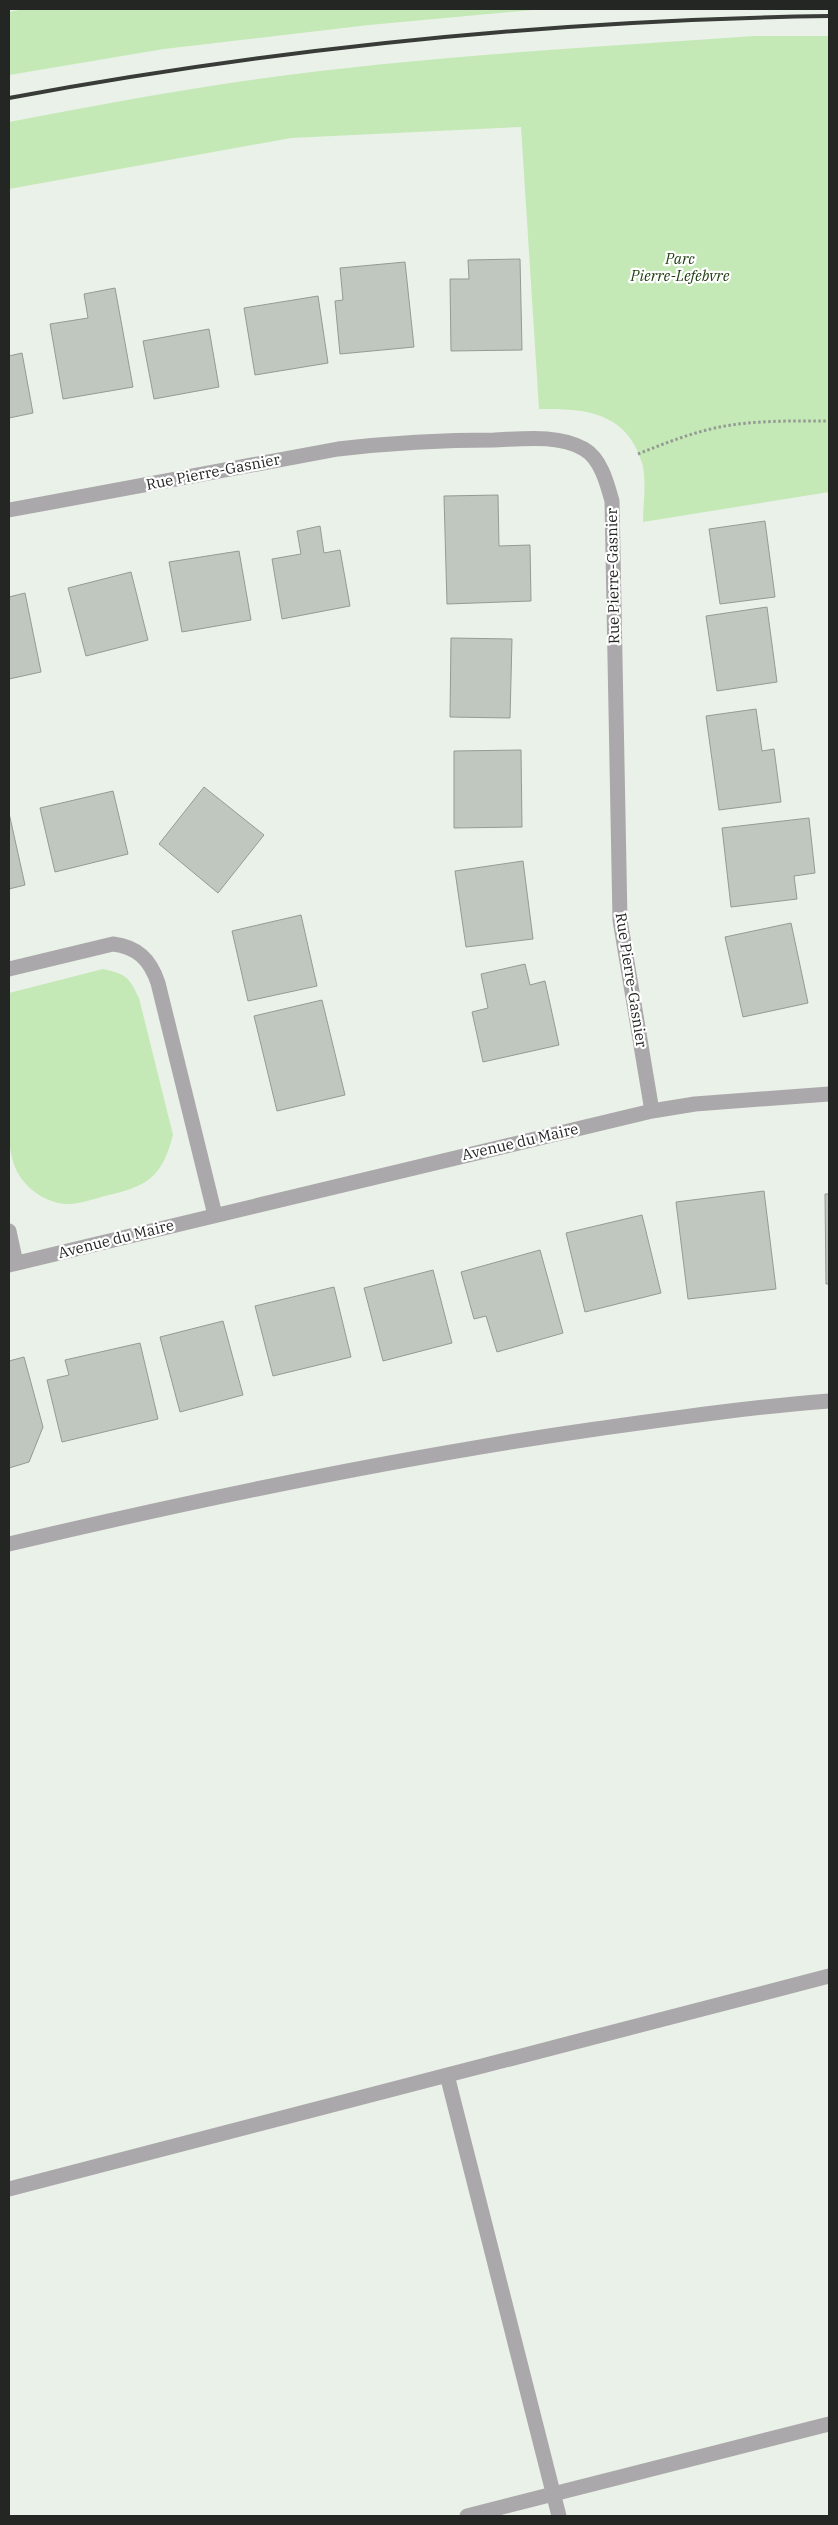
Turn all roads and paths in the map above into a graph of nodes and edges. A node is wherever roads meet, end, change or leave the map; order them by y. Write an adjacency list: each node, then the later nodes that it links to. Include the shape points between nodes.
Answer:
1 (829, 421): 2 (path, via 751,423 716,428)
2 (638, 454)
3 (9, 510): 6 (street, Rue Pierre-Gasnier, via 338,449 384,444 528,439 564,441 585,449 598,464 612,501 620,920)
4 (9, 969): 7 (street, via 113,944 127,946 147,960 158,983)
5 (829, 1094): 6 (street, Avenue du Maire, via 695,1104)
6 (652, 1111): 7 (street, Avenue du Maire)
7 (216, 1215): 9 (street, Avenue du Maire)
8 (9, 1231): 9 (street, Avenue du Maire)
9 (13, 1264)
10 (829, 1401): 11 (street, via 751,1407 499,1443 182,1502)
11 (9, 1544)
12 (829, 1976): 13 (street)
13 (447, 2075): 14 (street); 16 (street)
14 (9, 2189)
15 (829, 2424): 16 (street)
16 (553, 2494): 17 (street); 18 (street)
17 (468, 2516)
18 (559, 2516)

